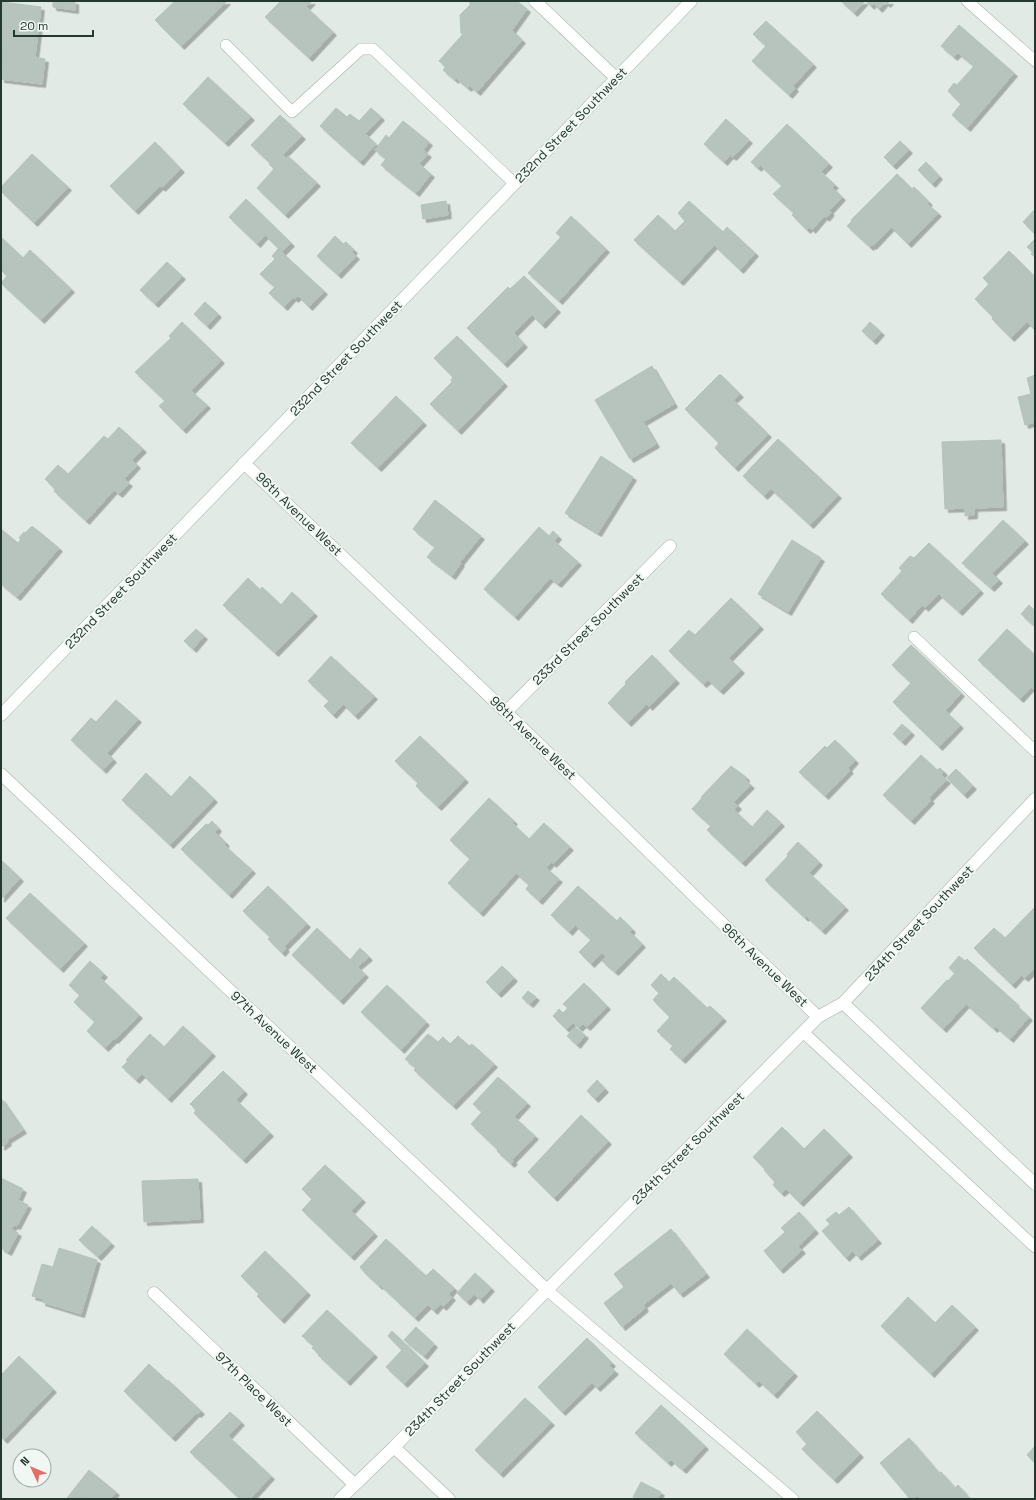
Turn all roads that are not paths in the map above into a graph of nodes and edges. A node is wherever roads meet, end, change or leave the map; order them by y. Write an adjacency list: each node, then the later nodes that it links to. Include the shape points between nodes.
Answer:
1 (536, 1): 6 (street)
2 (691, 1): 6 (street, 232nd Street Southwest)
3 (967, 1): 5 (lane)
4 (226, 45): 7 (lane, via 292,112 361,49 373,49)
5 (1035, 61)
6 (616, 78): 7 (street, 232nd Street Southwest)
7 (514, 183): 8 (street, 232nd Street Southwest)
8 (244, 463): 11 (street, 96th Avenue West); 12 (street, 232nd Street Southwest)
9 (670, 546): 11 (street, 233rd Street Southwest)
10 (914, 637): 13 (lane)
11 (506, 712): 17 (street, 96th Avenue West)
12 (1, 715)
13 (1035, 751)
14 (1, 774): 21 (street, 97th Avenue West)
15 (1035, 799): 16 (street, 234th Street Southwest)
16 (843, 1003): 17 (street, 234th Street Southwest); 19 (street)
17 (818, 1017): 18 (street, 234th Street Southwest)
18 (803, 1032): 20 (lane); 21 (street, 234th Street Southwest)
19 (1035, 1184)
20 (1035, 1247)
21 (547, 1290): 23 (street, 234th Street Southwest); 27 (lane)
22 (154, 1293): 24 (street, 97th Place West)
23 (394, 1447): 24 (street, 234th Street Southwest); 26 (street)
24 (354, 1484): 25 (street, 234th Street Southwest)
25 (340, 1499)
26 (449, 1499)
27 (793, 1499)

